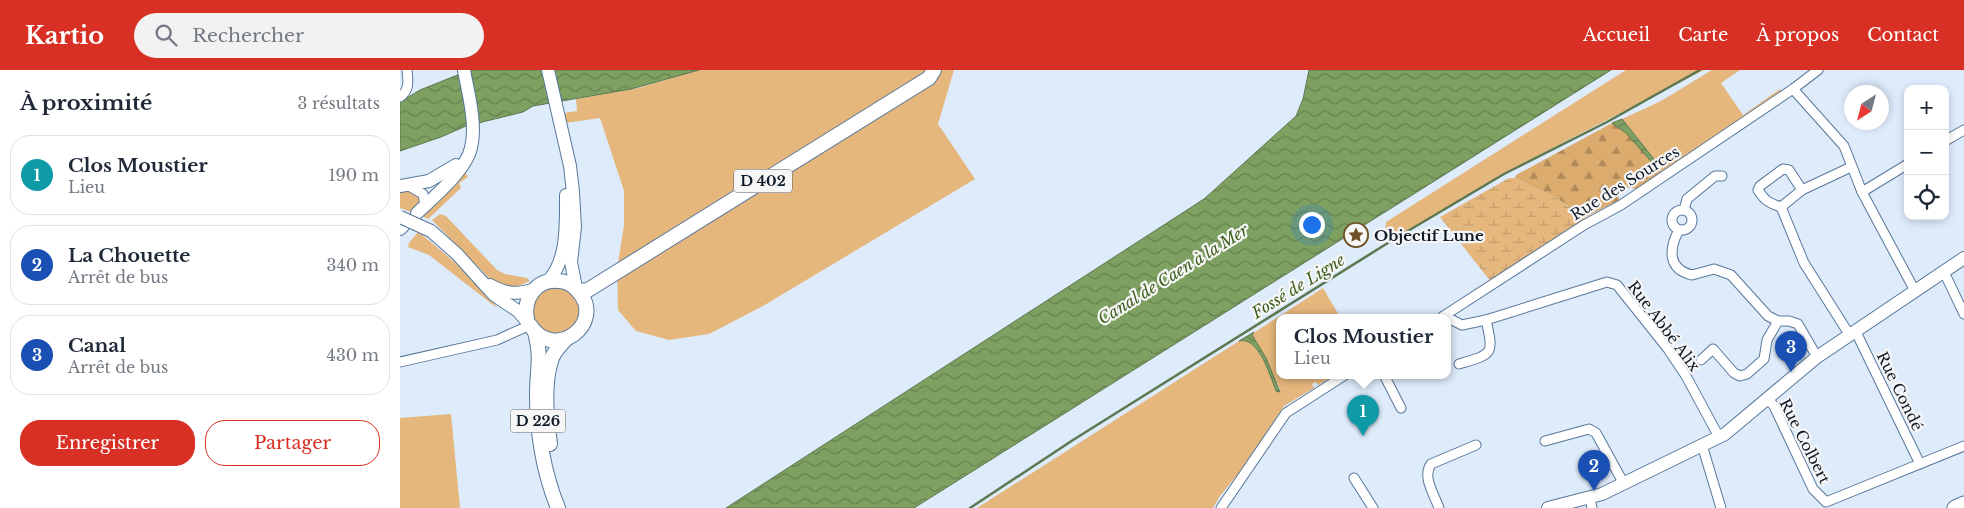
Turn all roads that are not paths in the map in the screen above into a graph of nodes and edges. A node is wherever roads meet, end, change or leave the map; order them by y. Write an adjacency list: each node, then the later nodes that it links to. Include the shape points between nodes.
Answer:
1 (407, 70): 7 (street, via 408,85)
2 (548, 70): 10 (street)
3 (934, 70): 29 (main road, D 402, via 929,78)
4 (1818, 70): 6 (street, Rue des Sources)
5 (464, 71): 11 (street, via 472,124)
6 (1793, 89): 13 (street, via 1844,146); 30 (street, Rue des Sources, via 1621,205 1584,225)
7 (400, 97)
8 (1964, 130): 9 (street)
9 (1949, 139)
10 (565, 148): 26 (street, via 566,207 562,256 558,269); 29 (street, via 574,192 571,262)
11 (469, 154): 15 (street, via 446,173 430,181); 19 (street, via 461,168)
12 (1904, 166): 17 (street)
13 (1851, 167): 16 (street); 17 (street)
14 (1722, 176): 20 (street, via 1715,176 1687,199)
15 (404, 185): 19 (street, via 418,188 423,194)
16 (1802, 190): 18 (street); 18 (street, via 1789,170 1784,169 1760,186 1758,190 1764,199)
17 (1862, 192): 28 (street)
18 (1781, 207): 36 (street, Rue Condé, via 1804,263)
19 (421, 210)
20 (1684, 210): 22 (street, via 1673,216 1674,226); 22 (street, via 1692,216 1692,222 1689,228)
21 (401, 224): 25 (street, bridge, via 431,231)
22 (1679, 230): 34 (street, via 1672,243 1671,254 1678,268 1692,275 1714,269 1731,275 1768,316)
23 (1964, 258): 24 (street)
24 (1944, 272): 28 (street); 31 (street)
25 (483, 281): 27 (street, via 509,293); 35 (street, via 494,295)
26 (548, 281): 27 (main road); 29 (main road, via 563,281)
27 (535, 289): 35 (main road, via 527,303)
28 (1915, 291): 36 (street)
29 (582, 292): 37 (main road, via 586,309 583,323)
30 (1448, 314)
31 (1964, 314)
32 (1451, 320): 33 (street, Rue Abbé Alix, via 1462,325)
33 (1486, 320): 41 (street, via 1492,345 1490,349 1485,356); 46 (street, Rue Abbé Alix, via 1607,282 1618,285 1668,349)
34 (1778, 321): 38 (street, via 1789,320 1798,324); 39 (street, via 1767,340 1764,359 1746,374 1734,373 1713,349)
35 (531, 325): 37 (main road, via 550,340); 40 (street, via 497,340); 56 (main road, D 226, via 540,351 537,396 541,449)
36 (1852, 332): 38 (street); 51 (street, Rue Condé)
37 (566, 339): 57 (main road, D 226, via 550,362 547,399 552,459)
38 (1817, 356): 44 (street)
39 (1701, 360)
40 (400, 362)
41 (1459, 364)
42 (1339, 379): 58 (street, via 1286,413)
43 (1386, 379): 45 (street)
44 (1768, 399): 46 (street); 51 (street, Rue Colbert, via 1818,496 1826,502)
45 (1400, 408)
46 (1722, 436): 49 (street)
47 (1545, 441): 53 (street, via 1589,429 1596,433)
48 (1476, 445): 60 (street, via 1431,464 1427,470)
49 (1702, 445): 53 (street); 62 (street)
50 (1964, 446): 51 (street)
51 (1920, 464)
52 (1354, 478): 59 (street)
53 (1624, 484): 54 (street)
54 (1591, 503): 61 (street)
55 (1964, 504): 63 (highway)
56 (558, 508)
57 (563, 508)
58 (1221, 508)
59 (1373, 508)
60 (1439, 508)
61 (1548, 508)
62 (1721, 508)
63 (1955, 508)

